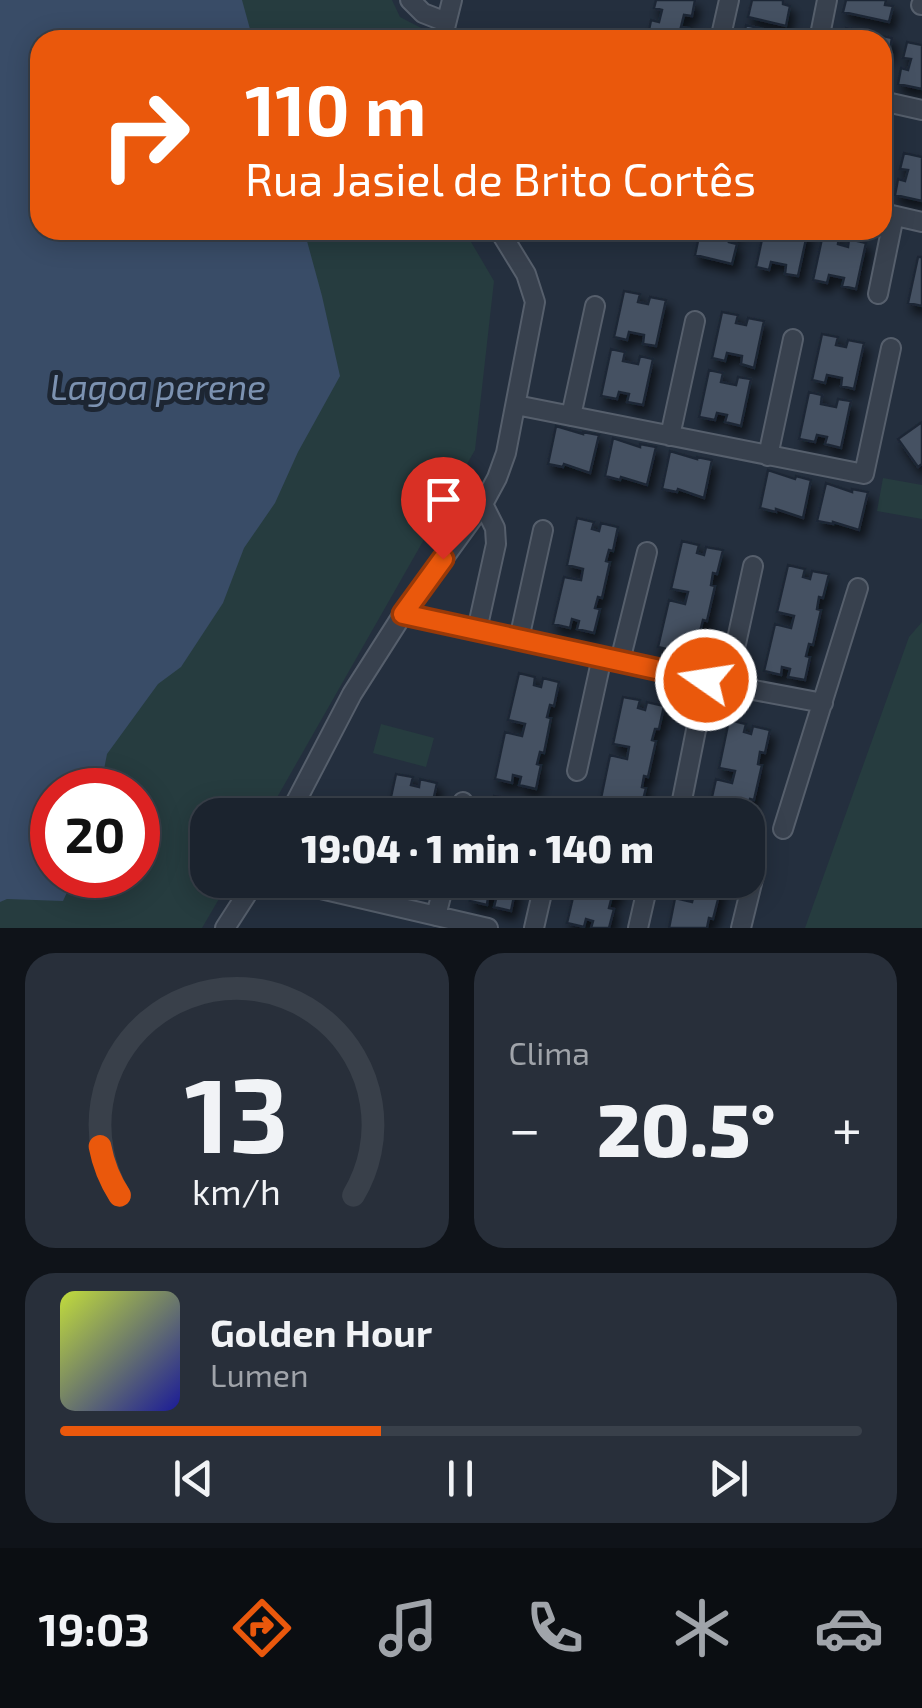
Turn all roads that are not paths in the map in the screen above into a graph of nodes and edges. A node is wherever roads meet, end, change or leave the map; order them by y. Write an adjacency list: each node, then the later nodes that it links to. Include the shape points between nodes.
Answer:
1 (410, 0): 5 (street)
2 (452, 0): 6 (street)
3 (729, 0): 7 (street)
4 (827, 0): 8 (street)
5 (443, 30)
6 (444, 30)
7 (722, 30)
8 (820, 30)
9 (892, 103): 10 (street)
10 (922, 110)
11 (892, 215): 12 (street)
12 (922, 222)
13 (505, 240): 20 (street, via 534,302)
14 (885, 240): 15 (street)
15 (878, 294)
16 (595, 306): 21 (street)
17 (695, 321): 22 (street)
18 (793, 339): 23 (street)
19 (891, 348): 23 (street, via 864,474)
20 (516, 404): 21 (street); 24 (street, via 506,453)
21 (571, 416): 22 (street)
22 (670, 436): 23 (street)
23 (768, 456)
24 (483, 504): 29 (street); 30 (street, via 496,544)
25 (543, 530): 31 (street)
26 (647, 552): 32 (street)
27 (754, 566): 34 (street)
28 (858, 588): 35 (street)
29 (403, 614): 30 (street); 37 (street)
30 (477, 630): 31 (street)
31 (519, 639): 32 (street)
32 (611, 659): 33 (street); 36 (street)
33 (706, 680): 34 (street); 38 (street)
34 (726, 685): 35 (street)
35 (823, 703): 39 (street)
36 (576, 771)
37 (298, 798)
38 (682, 798)
39 (784, 829)
40 (244, 898): 47 (street)
41 (360, 898): 46 (street)
42 (440, 898): 46 (street)
43 (541, 898): 49 (street)
44 (645, 898): 50 (street)
45 (749, 898): 51 (street)
46 (436, 916): 48 (street)
47 (225, 928)
48 (488, 928)
49 (534, 928)
50 (638, 928)
51 (742, 928)

